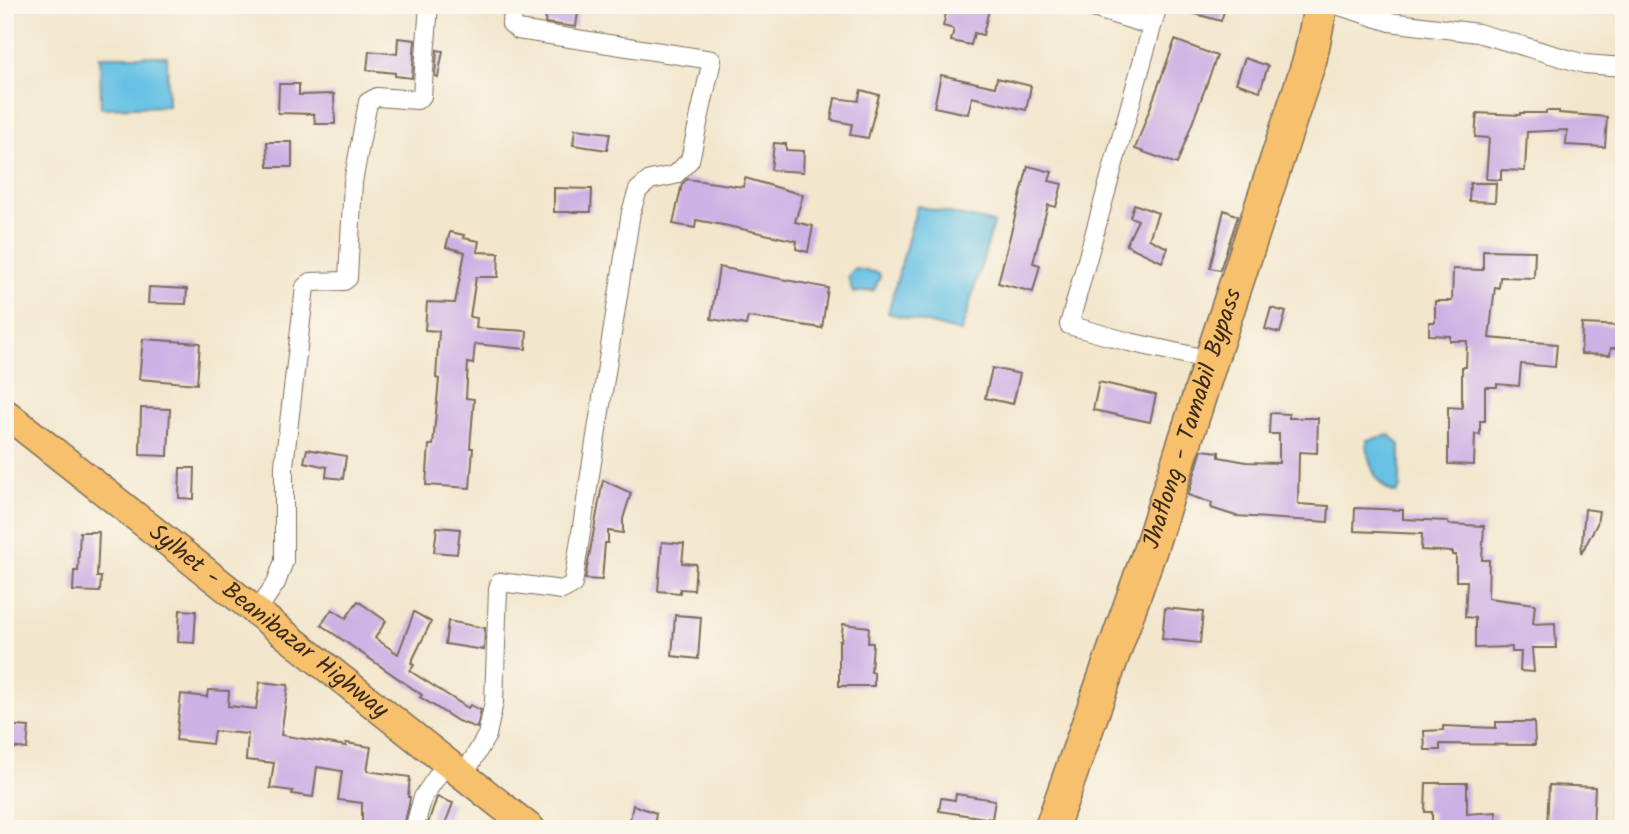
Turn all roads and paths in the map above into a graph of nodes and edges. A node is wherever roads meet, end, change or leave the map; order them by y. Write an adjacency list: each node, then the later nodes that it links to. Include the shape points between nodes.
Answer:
1 (429, 5): 12 (street, via 422,96 417,100 377,97 368,102 354,181 348,278 311,282 305,287 284,466 284,561 276,583)
2 (516, 5): 13 (street, via 512,24 518,30 712,60 690,160 675,176 649,180 638,190 631,212 573,584 562,590 500,582 494,702 486,736)
3 (1083, 5): 7 (street)
4 (1158, 5): 7 (street)
5 (1321, 5): 9 (highway, Jhaflong - Tamabil Bypass, via 1310,59)
6 (1336, 5): 8 (street, via 1390,22 1478,33 1585,64)
7 (1152, 26): 9 (street, via 1069,325)
8 (1624, 67)
9 (1211, 360): 17 (highway, Jhaflong - Tamabil Bypass, via 1150,550)
10 (5, 413): 12 (main road, Sylhet - Beanibazar Highway)
11 (5, 428): 13 (main road, Sylhet - Beanibazar Highway)
12 (256, 612): 13 (main road, Sylhet - Beanibazar Highway)
13 (452, 774): 14 (street, via 423,797); 15 (main road, Sylhet - Beanibazar Highway); 16 (main road, Sylhet - Beanibazar Highway)
14 (414, 829)
15 (512, 829)
16 (531, 829)
17 (1051, 829)

